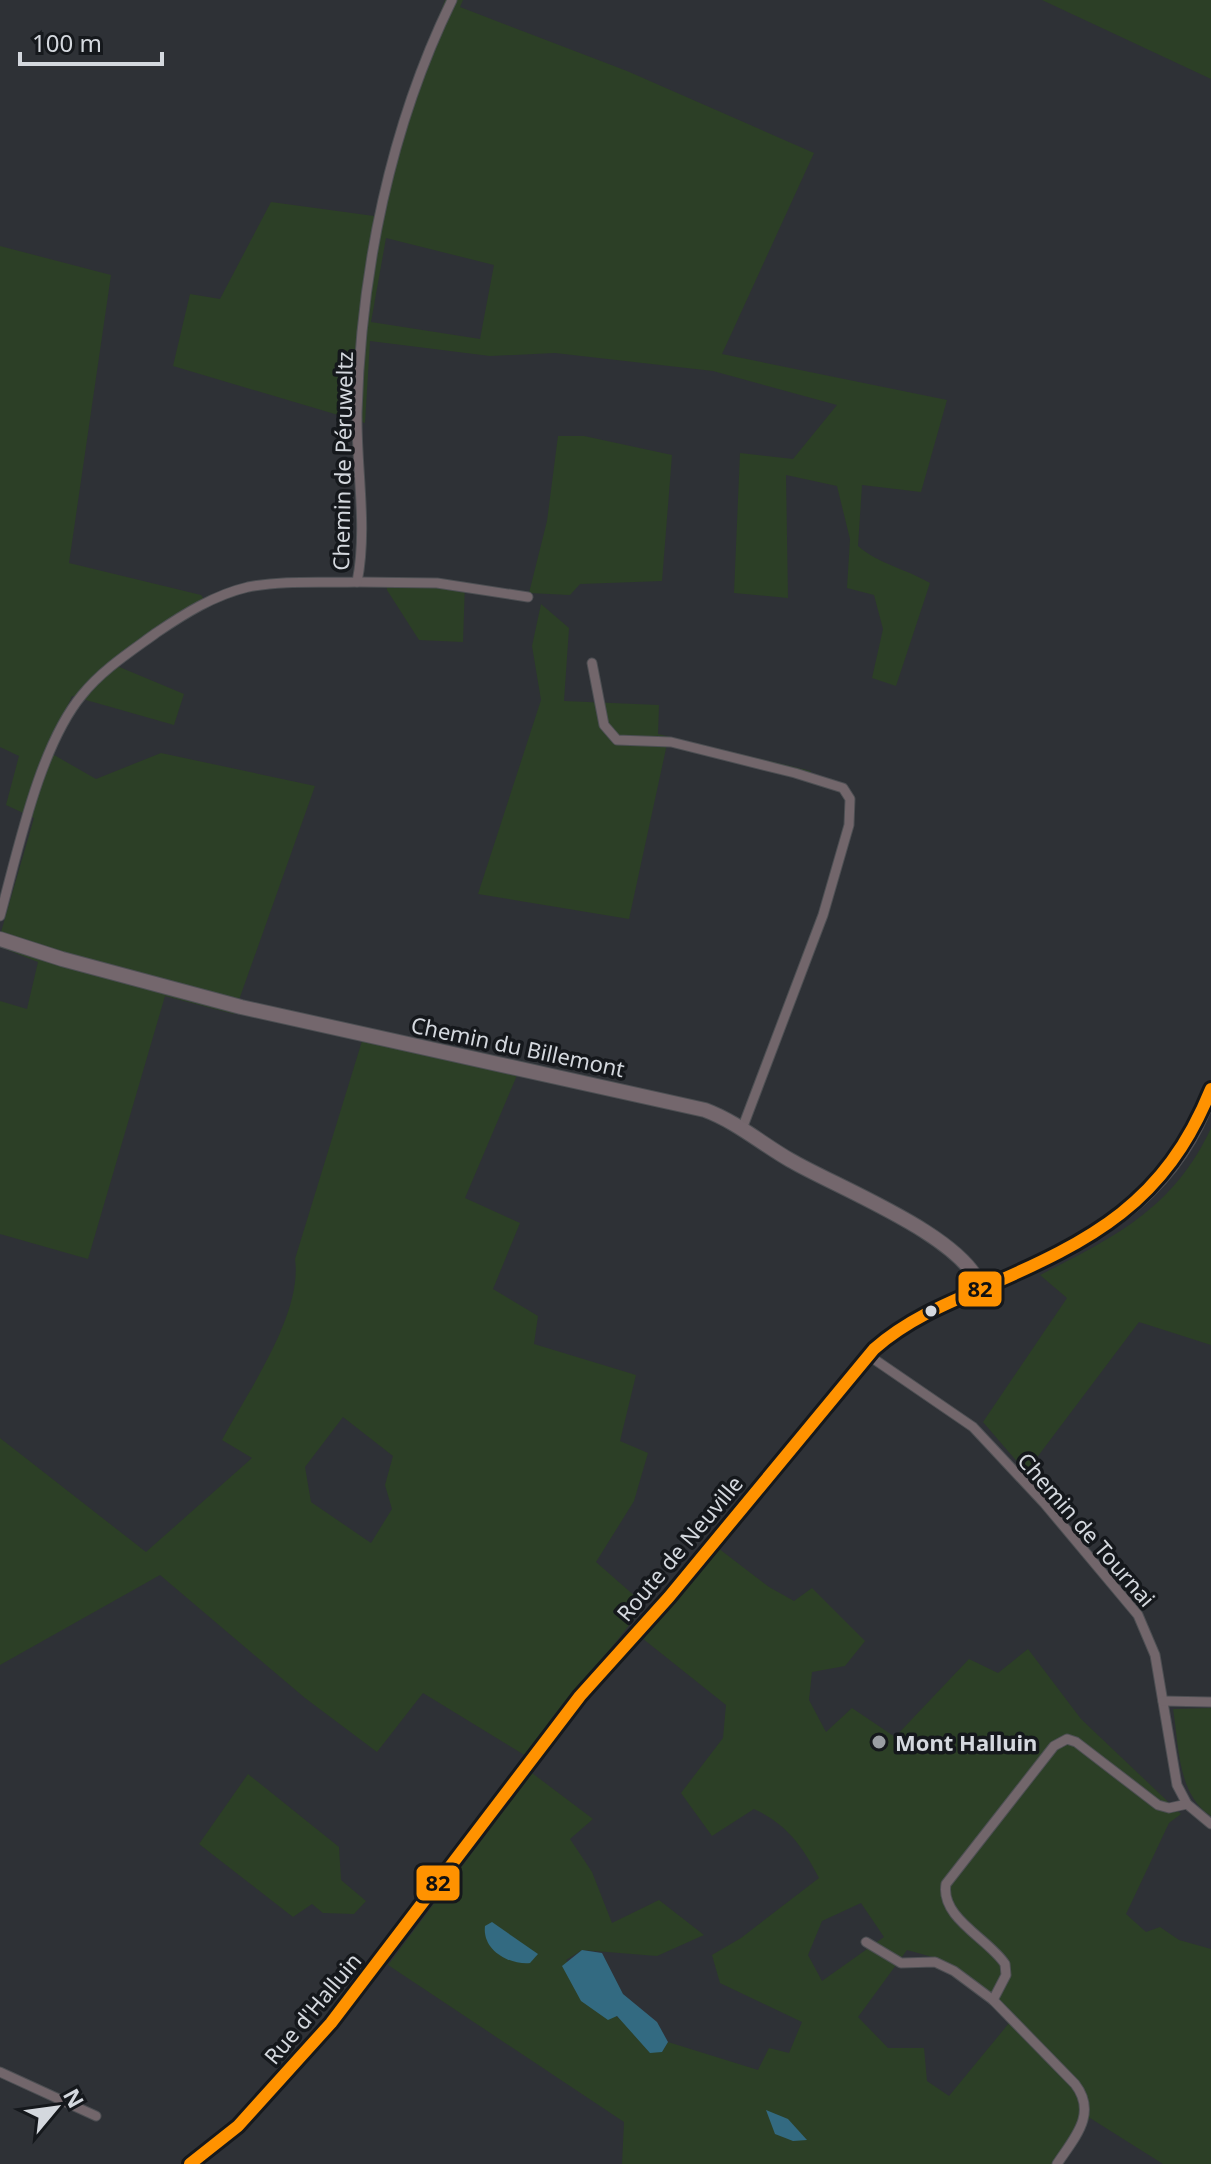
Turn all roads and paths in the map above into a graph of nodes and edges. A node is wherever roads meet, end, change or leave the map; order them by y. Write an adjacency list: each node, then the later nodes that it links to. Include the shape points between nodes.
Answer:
1 (452, 0): 2 (street, Chemin de Péruweltz, via 409,109 372,253 358,410)
2 (357, 582): 3 (street, via 437,583); 5 (street, Chemin de Péruweltz, via 272,584 222,596 172,623 97,679 56,741 25,821)
3 (528, 597)
4 (592, 663): 9 (street, via 604,725 617,740 671,742 795,773 839,786 850,799 849,825 823,915)
5 (0, 916)
6 (0, 939): 9 (main road, Chemin du Billemont, via 256,1011 682,1104)
7 (1211, 1089): 10 (main road, Route de Neuville, via 1182,1153 1147,1195 1106,1227)
8 (1211, 1109): 10 (main road, Route de Neuville, via 1179,1170 1140,1212 1094,1242)
9 (742, 1129): 11 (main road, Chemin du Billemont, via 917,1228 969,1266)
10 (1014, 1274): 11 (main road, Route de Neuville)
11 (981, 1288): 12 (main road, Route de Neuville, via 917,1317)
12 (868, 1355): 13 (street, Chemin de Tournai, via 966,1421 1045,1504 1143,1624 1153,1646); 17 (main road, Route de Neuville, via 669,1597 580,1696)
13 (1163, 1701): 14 (street); 15 (street, Chemin de Tournai, via 1173,1768)
14 (1211, 1702)
15 (1187, 1804): 16 (street, Chemin de Tournai); 19 (street, via 1158,1805 1076,1742 1067,1739 1054,1746 946,1884 951,1908 1005,1964 1006,1975)
16 (1211, 1824)
17 (423, 1903): 22 (main road, Rue d'Halluin, via 314,2044 230,2134)
18 (866, 1942): 19 (street, via 901,1963 947,1966)
19 (993, 2000): 23 (street, via 1084,2097 1085,2119)
20 (0, 2072): 21 (street)
21 (96, 2116)
22 (190, 2164)
23 (1057, 2164)

